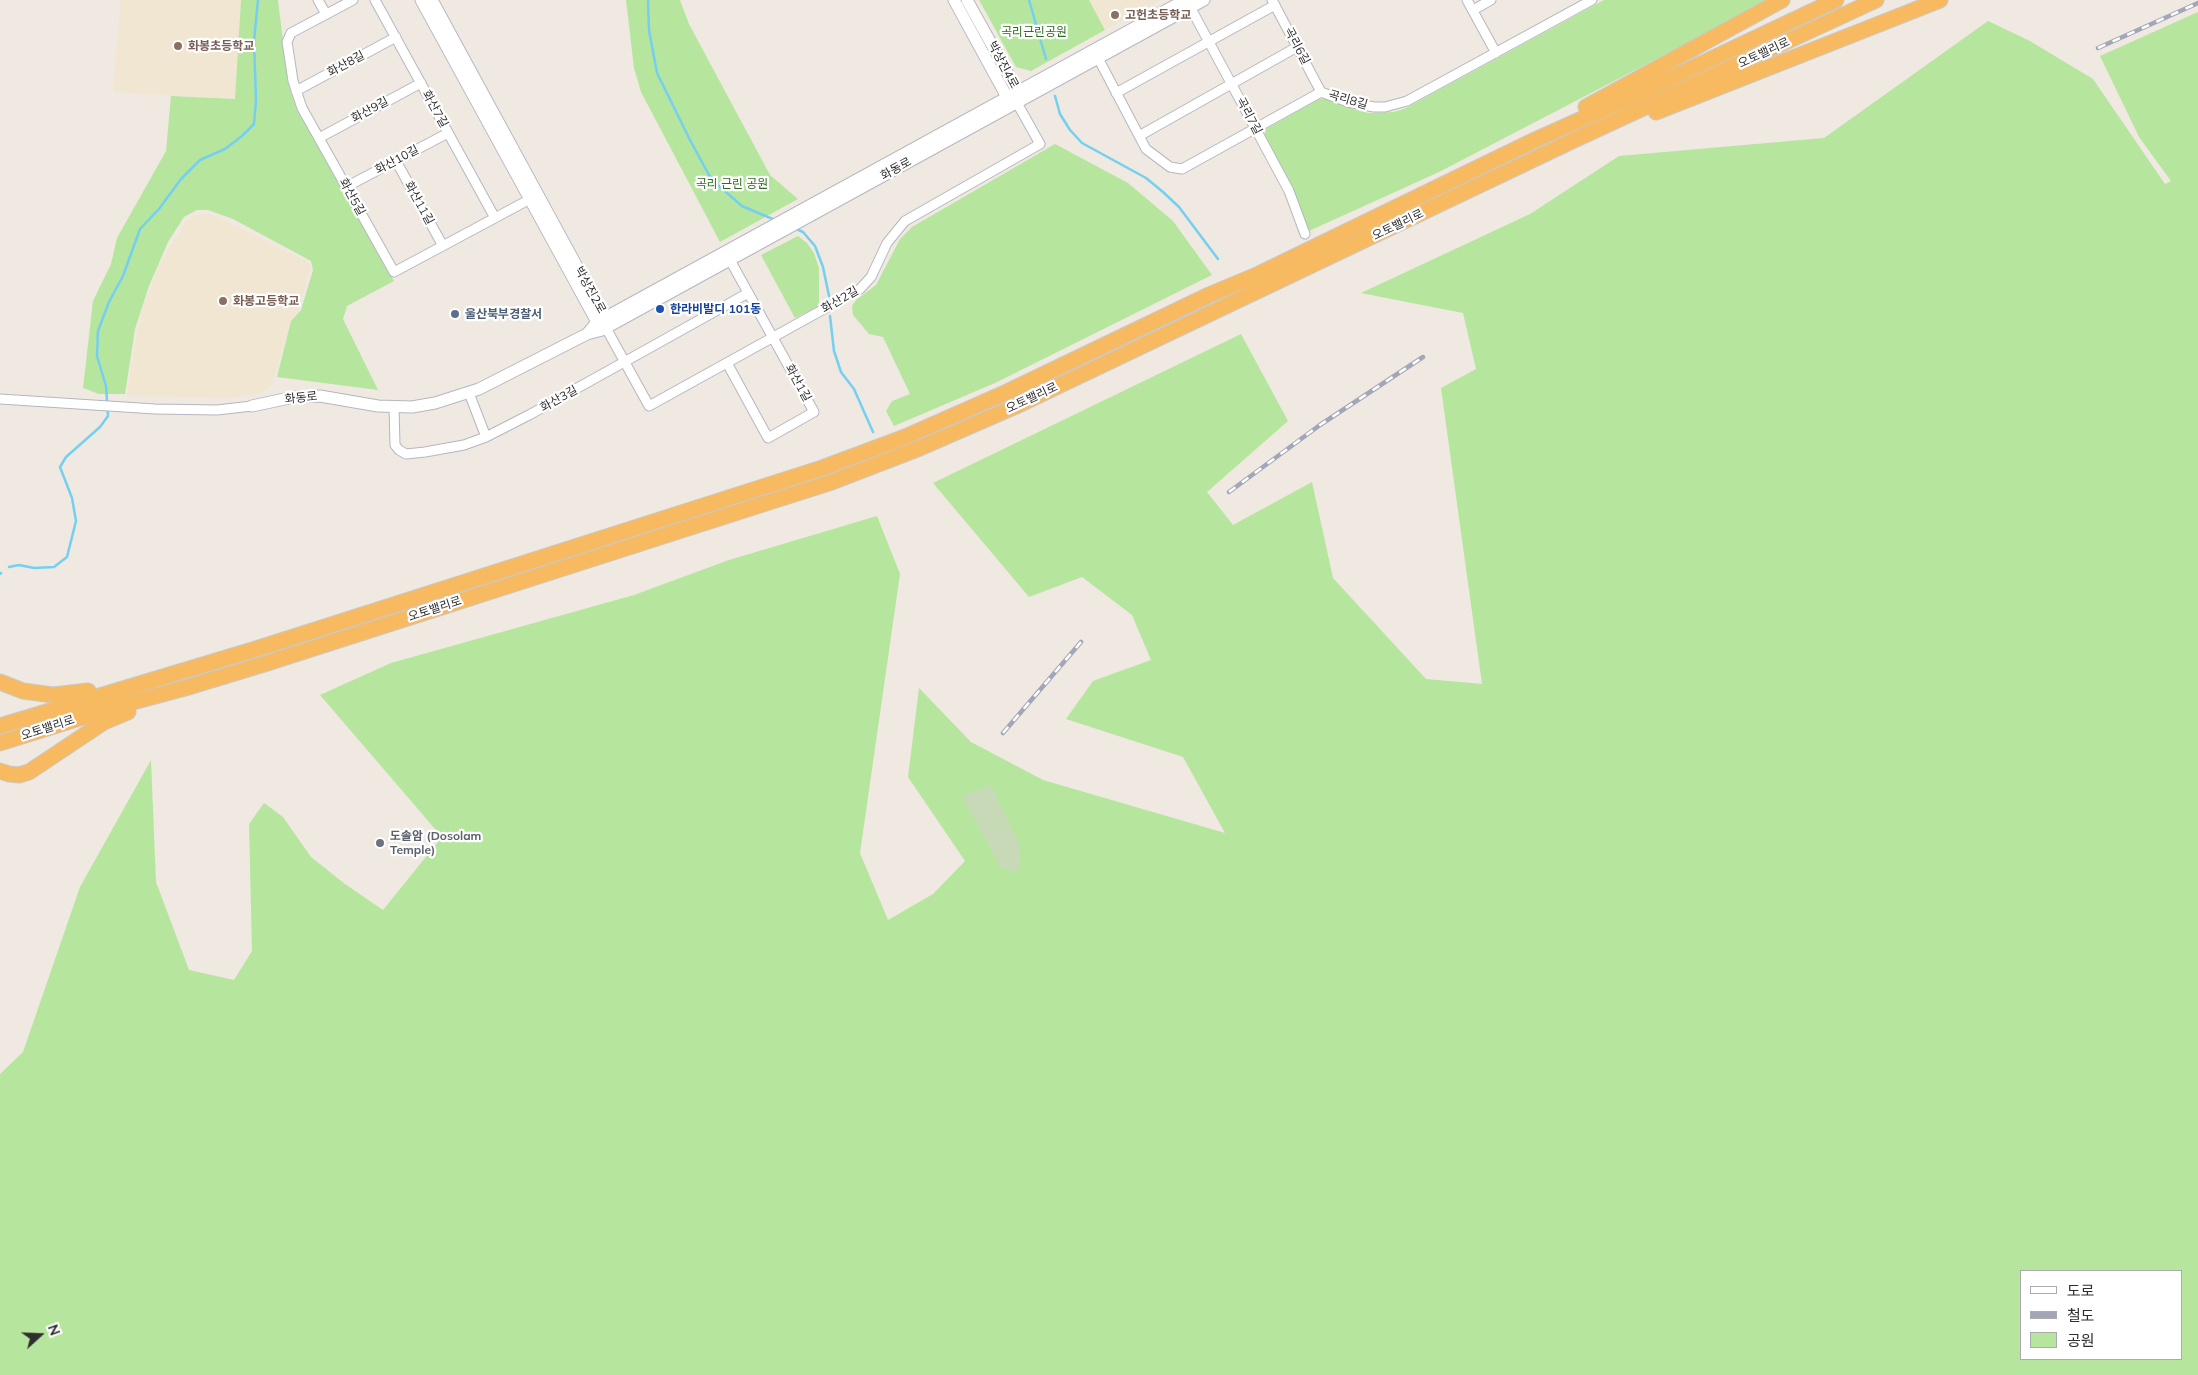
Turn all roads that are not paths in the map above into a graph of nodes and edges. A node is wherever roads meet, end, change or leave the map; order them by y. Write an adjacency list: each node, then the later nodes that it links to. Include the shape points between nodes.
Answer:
1 (318, 0): 19 (street)
2 (353, 0): 19 (street, 화산5길)
3 (375, 0): 20 (street, 화산7길)
4 (421, 0): 39 (street, 박상진2로)
5 (432, 0): 39 (street, 박상진2로)
6 (954, 0): 30 (street, 박상진4로)
7 (968, 0): 30 (street, 박상진4로)
8 (1204, 0): 16 (street, 화동로)
9 (1467, 0): 18 (street)
10 (1491, 0): 18 (street)
11 (1592, 0): 23 (street, 곡리8길)
12 (1782, 0): 36 (highway, via 1576,112)
13 (1836, 0): 36 (highway, 오토밸리로)
14 (1876, 0): 35 (highway, 오토밸리로)
15 (1940, 0): 35 (highway, via 1678,105)
16 (1188, 2): 21 (street, 곡리7길); 24 (street, 화동로); 30 (street, 화동로)
17 (1273, 3): 21 (street); 22 (street, 곡리6길)
18 (1473, 10): 23 (street)
19 (326, 14): 27 (street, 화산5길, via 288,37)
20 (396, 38): 25 (street, 화산7길); 27 (street, 화산8길)
21 (1209, 41): 26 (street, 곡리7길); 29 (street)
22 (1298, 48): 26 (street); 28 (street, 곡리6길)
23 (1496, 53): 28 (street, 곡리8길, via 1396,105 1362,106)
24 (1098, 58): 29 (street, 곡리8길); 30 (street, 화동로)
25 (421, 83): 32 (street, 화산7길); 34 (street, 화산9길)
26 (1232, 84): 31 (street, 곡리7길); 33 (street)
27 (296, 91): 34 (street, 화산5길)
28 (1322, 92): 31 (street, 곡리8길)
29 (1116, 93): 33 (street, 곡리8길)
30 (1014, 97): 41 (street, 화동로); 48 (street, 화산2길, via 1040,144 905,221 887,243 866,284)
31 (1256, 128): 33 (street, 곡리8길, via 1178,169 1150,153); 42 (street, 곡리7길, via 1289,191)
32 (448, 133): 37 (street, 화산10길); 40 (street, 화산7길)
33 (1139, 136)
34 (319, 138): 38 (street, 화산5길)
35 (1574, 140): 45 (highway, 오토밸리로)
36 (1514, 150): 45 (highway, 오토밸리로)
37 (396, 161): 38 (street, 화산10길); 43 (street, 화산11길)
38 (346, 187): 43 (street, 화산5길, via 394,272)
39 (534, 197): 40 (street, 화산5길); 47 (street, 박상진2로)
40 (495, 218): 43 (street, 화산5길)
41 (775, 230): 44 (street, 화동로); 47 (street, 화동로)
42 (1305, 234)
43 (443, 246)
44 (730, 260): 46 (street, 화산1길); 47 (street, 화동로)
45 (1261, 281): 57 (highway, 오토밸리로, via 1209,295 1007,392 856,456); 58 (highway, 오토밸리로, via 1218,308 1014,407 869,468)
46 (748, 292): 48 (street, 화산1길); 49 (street, 화산3길)
47 (603, 323): 49 (street, 화산2길); 51 (street, 화동로, via 492,384)
48 (773, 338): 50 (street, 화산2길); 50 (street, 화산1길, via 814,412 768,438)
49 (625, 362): 50 (street, 화산2길, via 649,406); 55 (street, 화산3길)
50 (727, 363)
51 (469, 393): 54 (street, 화동로, via 436,403); 55 (street)
52 (0, 399): 53 (street, 화동로, via 217,410)
53 (252, 406): 54 (street, 화동로, via 294,397 320,396)
54 (394, 407): 55 (street, 화산3길, via 395,445 406,454 445,450)
55 (486, 437)
56 (0, 682): 57 (highway, via 22,691 53,695)
57 (139, 684): 59 (highway, 오토밸리로)
58 (185, 688): 60 (highway, 오토밸리로); 61 (highway, via 104,722 29,772 19,775)
59 (0, 726)
60 (1, 743)
61 (0, 771)

